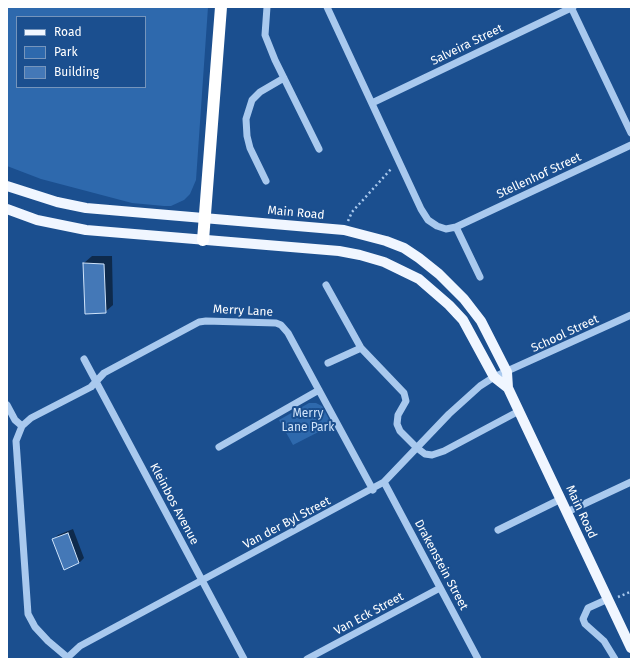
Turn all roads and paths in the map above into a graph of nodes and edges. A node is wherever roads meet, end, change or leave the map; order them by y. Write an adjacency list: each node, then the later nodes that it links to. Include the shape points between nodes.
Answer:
1 (221, 7): 14 (highway)
2 (267, 7): 5 (street, via 266,35)
3 (327, 7): 6 (street)
4 (572, 7): 6 (street, Salveira Street); 7 (street)
5 (284, 78): 9 (street); 11 (street, via 260,92 252,100 246,119 250,148)
6 (372, 103): 10 (street)
7 (631, 133)
8 (631, 145): 15 (street, Stellenhof Street)
9 (319, 149)
10 (398, 160): 15 (street, via 428,220 446,229); 16 (path, via 384,179 352,212)
11 (266, 181)
12 (7, 186): 14 (main road, Main Road, via 86,208)
13 (7, 209): 17 (main road, Main Road, via 37,220 86,230)
14 (204, 218): 16 (main road, Main Road); 17 (highway)
15 (456, 227): 18 (street)
16 (344, 230): 24 (main road, Main Road, via 404,248 439,274 464,299 480,321)
17 (203, 240): 25 (main road, Main Road, via 339,251 360,255 400,269 434,291 463,320)
18 (480, 277)
19 (326, 285): 21 (street)
20 (631, 315): 24 (street, School Street)
21 (361, 348): 23 (street); 33 (street, via 404,392 406,400 398,415 397,424)
22 (84, 359): 26 (street, Kleinbos Avenue)
23 (328, 364)
24 (507, 372): 25 (street, School Street); 27 (main road, Main Road)
25 (494, 377): 27 (main road, Main Road); 33 (street, Van der Byl Street, via 475,390)
26 (96, 381): 28 (street, Merry Lane, via 104,373 199,322 270,322 281,325 288,333); 31 (street, Merry Lane, via 91,387 31,418); 40 (street, Kleinbos Avenue)
27 (508, 388): 30 (main road, Main Road)
28 (319, 390): 32 (street); 36 (street, Merry Lane)
29 (7, 405): 31 (street, via 14,420)
30 (519, 411): 33 (street, via 444,451 432,455 425,454); 37 (main road, Main Road)
31 (22, 426): 46 (street, via 15,448 28,614 35,627)
32 (219, 447)
33 (417, 448): 34 (street, Van der Byl Street)
34 (384, 482): 36 (street, Van der Byl Street); 41 (street, Drakenstein Street)
35 (631, 482): 38 (street)
36 (373, 490): 40 (street, Van der Byl Street)
37 (561, 499): 38 (main road, Main Road); 39 (street)
38 (567, 512): 44 (main road, Main Road)
39 (498, 530)
40 (202, 580): 46 (street, Van der Byl Street, via 80,646); 47 (street, Kleinbos Avenue)
41 (440, 588): 48 (street, Van Eck Street); 49 (street, Drakenstein Street)
42 (631, 594): 43 (path, via 630,592)
43 (620, 596)
44 (608, 599): 45 (main road, Main Road); 50 (street, via 588,608 583,619 585,624 604,641)
45 (631, 648)
46 (66, 658)
47 (244, 659)
48 (307, 659)
49 (478, 659)
50 (614, 659)

